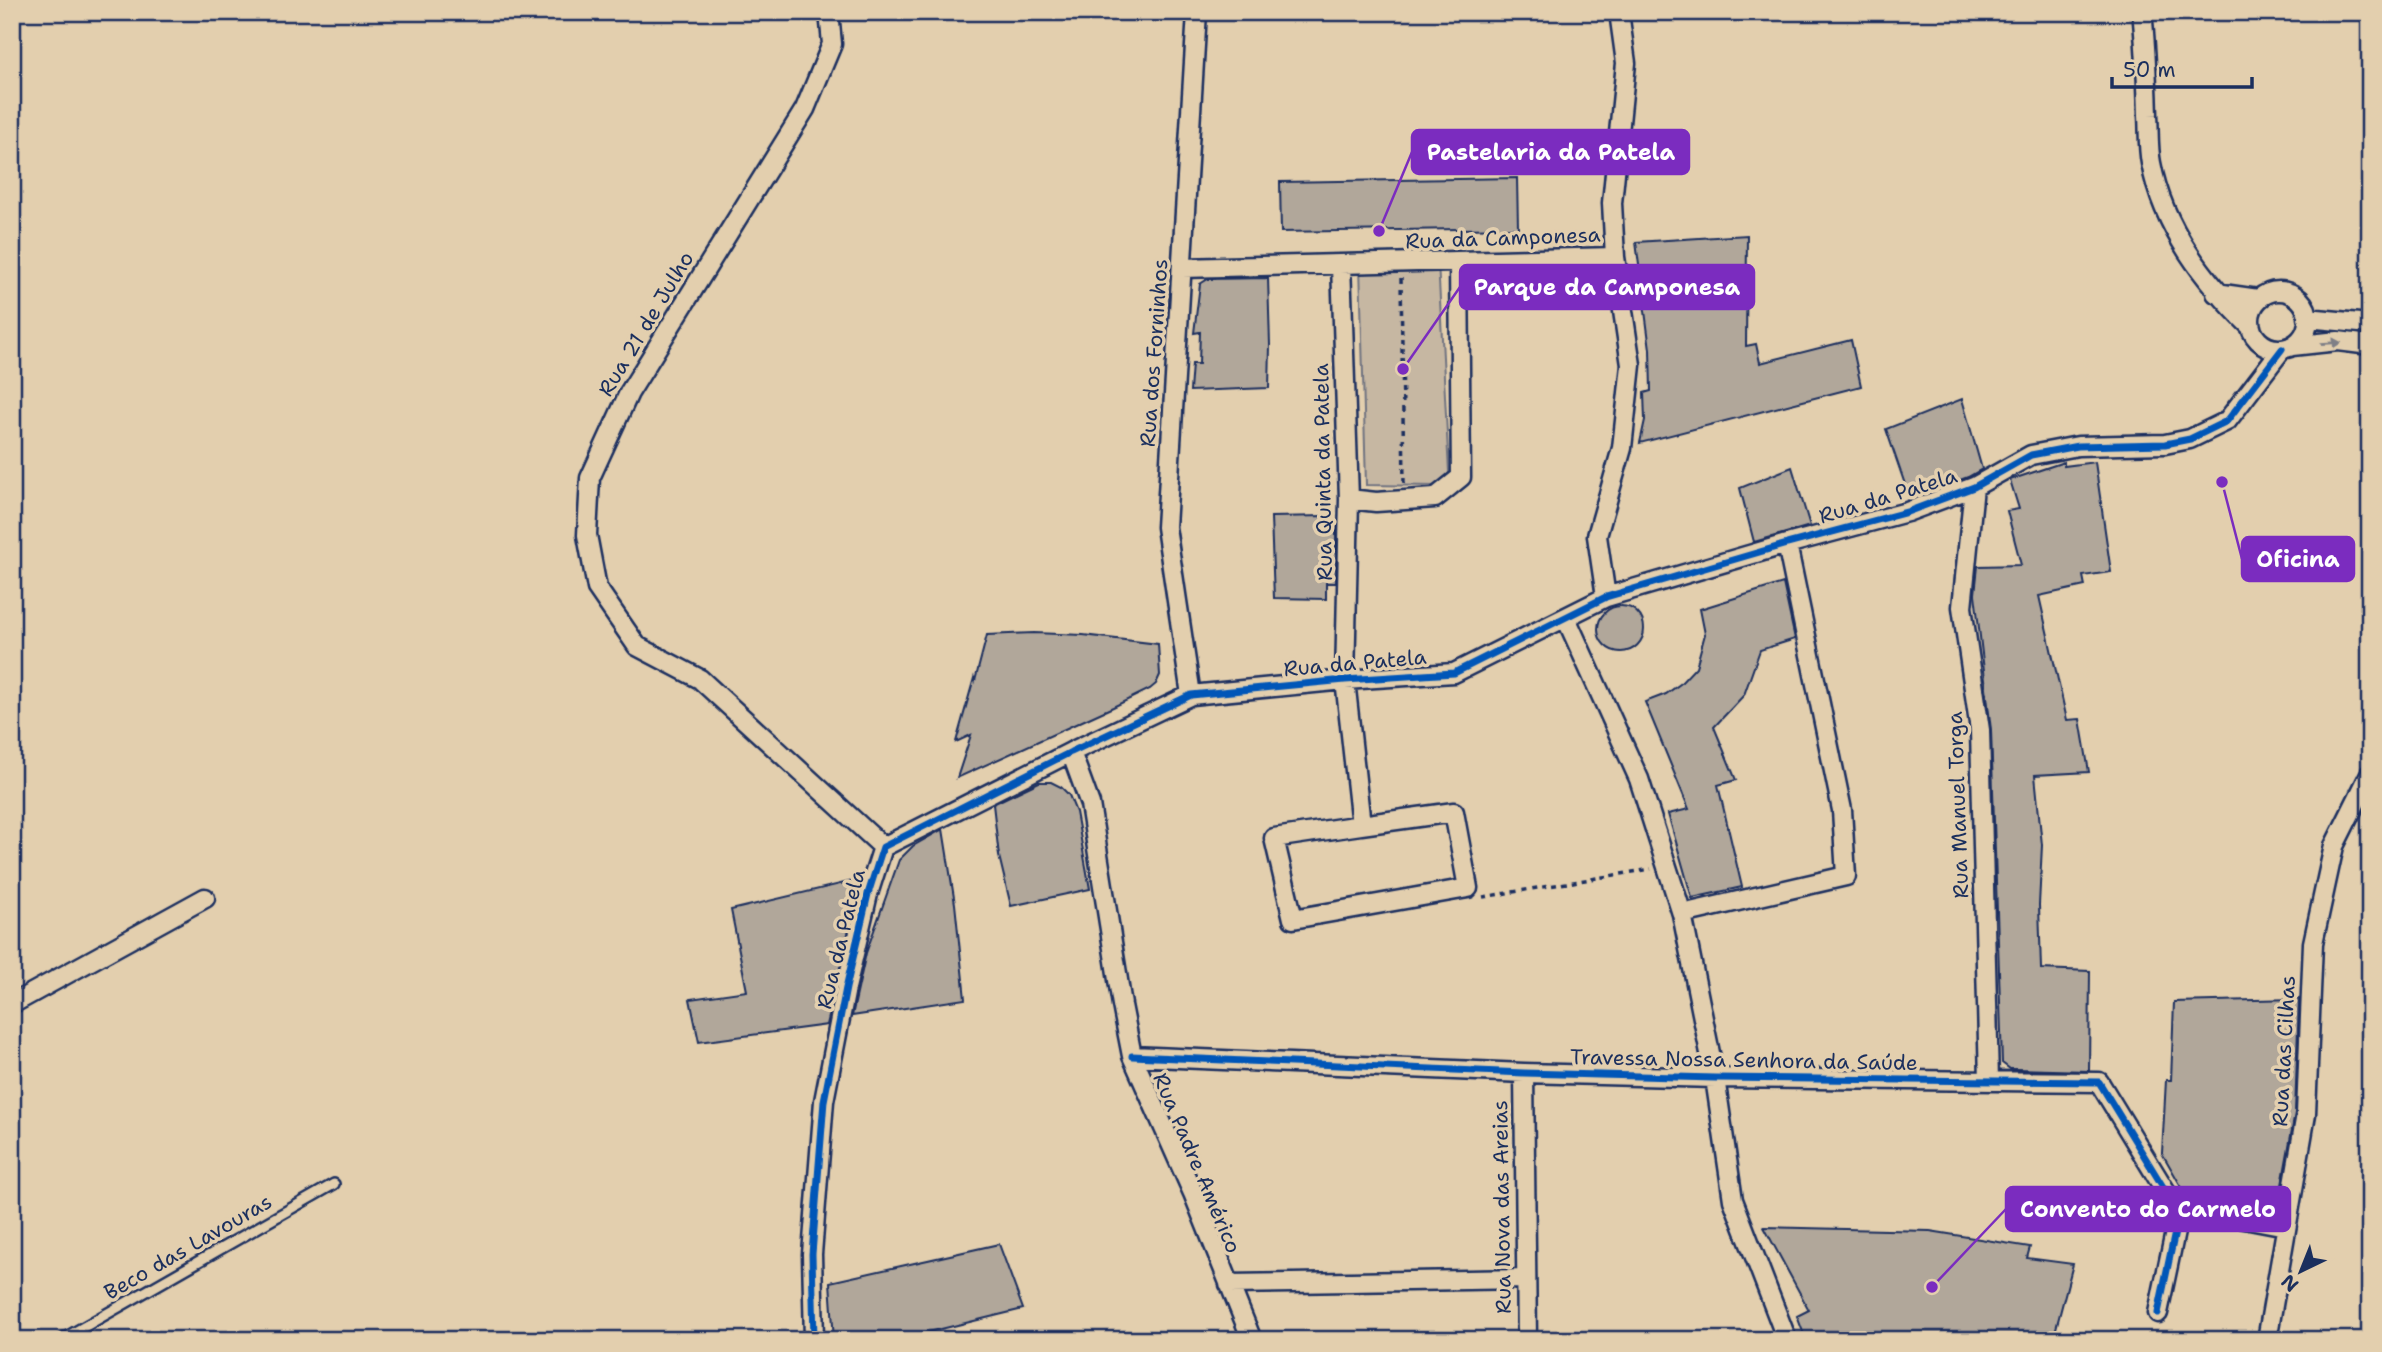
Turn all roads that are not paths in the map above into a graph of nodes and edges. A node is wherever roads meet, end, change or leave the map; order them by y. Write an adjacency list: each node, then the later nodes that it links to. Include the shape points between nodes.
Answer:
1 (829, 12): 27 (street, Rua 21 de Julho, via 832,44 805,109 628,393 590,478 587,535 597,588 637,646 700,679)
2 (1197, 12): 8 (street, Rua dos Forninhos)
3 (1619, 12): 5 (street, via 1626,63 1612,204)
4 (2143, 12): 9 (street, via 2151,162 2178,236)
5 (1615, 257): 6 (street, Rua da Camponesa); 20 (street, via 1631,365 1622,448 1597,536)
6 (1460, 262): 7 (street, Rua da Camponesa); 18 (street, via 1461,477 1435,498)
7 (1341, 264): 8 (street, Rua da Camponesa); 18 (street, Rua Quinta da Patela)
8 (1182, 268): 23 (street, Rua dos Forninhos, via 1166,527)
9 (2216, 293): 10 (street); 13 (street)
10 (2258, 299): 11 (street, via 2284,291 2301,301); 13 (street, via 2252,307)
11 (2307, 318): 12 (street); 15 (street, via 2304,334)
12 (2370, 324)
13 (2254, 333): 15 (street, via 2273,348); 16 (street)
14 (2370, 345): 15 (street, one-way to 14, via 2338,341)
15 (2287, 347): 16 (street, Rua da Patela)
16 (2257, 381): 17 (street, Rua da Patela, via 2227,421 2190,439 2078,446 2031,455)
17 (1974, 487): 19 (street, Rua da Patela, via 1907,512); 34 (street, Rua Manuel Torga, via 1962,607 1980,730)
18 (1349, 499): 22 (street, Rua Quinta da Patela)
19 (1787, 544): 20 (street, Rua da Patela); 29 (street, via 1842,810 1846,876)
20 (1606, 597): 21 (street, Rua da Patela)
21 (1566, 618): 22 (street, Rua da Patela, via 1454,673); 29 (street, via 1639,779)
22 (1345, 680): 23 (street, Rua da Patela); 26 (street, Rua Quinta da Patela)
23 (1191, 695): 24 (street, Rua da Patela)
24 (1071, 752): 27 (street, Rua da Patela); 31 (street, Rua Padre Américo, via 1090,804)
25 (2370, 774): 37 (street, Rua das Cilhas, via 2333,846 2312,943 2306,1114)
26 (1361, 825): 26 (street, via 1454,812 1468,888 1293,919 1274,838)
27 (883, 847): 42 (street, Rua da Patela, via 846,988 824,1101 812,1254)
28 (205, 898): 30 (street)
29 (1682, 914): 33 (street)
30 (12, 1004)
31 (1132, 1056): 32 (street, Travessa Nossa Senhora da Saúde); 39 (street, Rua Padre Américo)
32 (1524, 1073): 33 (street, Travessa Nossa Senhora da Saúde); 38 (street, Rua Nova das Areias)
33 (1716, 1078): 34 (street, Travessa Nossa Senhora da Saúde); 45 (street, via 1733,1200)
34 (1989, 1081): 36 (street, Travessa Nossa Senhora da Saúde, via 2099,1082)
35 (334, 1184): 41 (lane, Beco das Lavouras)
36 (2179, 1213): 37 (street, via 2192,1208); 40 (street)
37 (2286, 1226): 46 (street, Rua das Cilhas)
38 (1526, 1279): 39 (street); 44 (street, Rua Nova das Areias)
39 (1229, 1284): 43 (street, Rua Padre Américo)
40 (2158, 1313)
41 (61, 1340)
42 (814, 1340)
43 (1252, 1340)
44 (1527, 1340)
45 (1787, 1340)
46 (2267, 1340)

